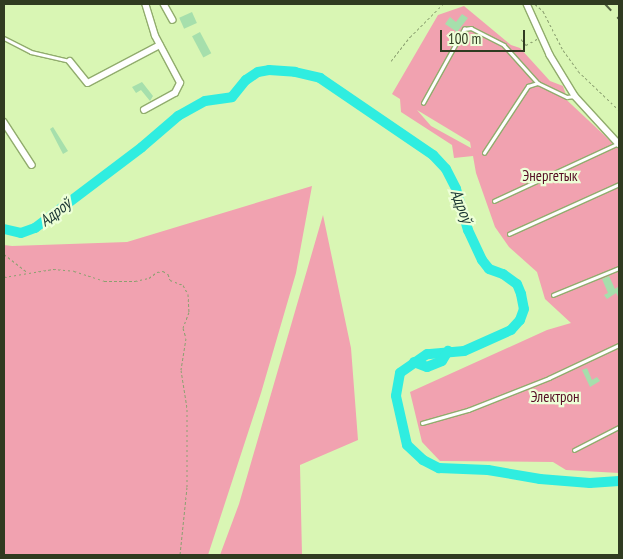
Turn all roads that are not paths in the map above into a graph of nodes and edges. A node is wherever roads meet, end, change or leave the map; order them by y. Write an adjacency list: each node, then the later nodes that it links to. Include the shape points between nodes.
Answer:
1 (145, 4): 6 (street)
2 (164, 4): 4 (street)
3 (527, 4): 9 (street, via 556,67)
4 (173, 20)
5 (4, 38): 7 (lane, via 31,52)
6 (160, 45): 7 (street, via 88,83); 11 (street, via 180,83 175,94)
7 (70, 60)
8 (538, 83): 9 (lane, via 567,97); 10 (lane, via 504,45 471,28 464,29); 14 (lane, via 528,86)
9 (575, 96): 13 (street)
10 (423, 103)
11 (144, 110)
12 (4, 122): 15 (street)
13 (619, 144): 17 (lane)
14 (484, 153)
15 (32, 165)
16 (619, 184): 18 (lane)
17 (494, 201)
18 (509, 234)
19 (619, 268): 20 (lane)
20 (553, 295)
21 (619, 345): 22 (lane, via 549,378 475,407)
22 (422, 422)
23 (619, 427): 24 (lane)
24 (574, 450)

